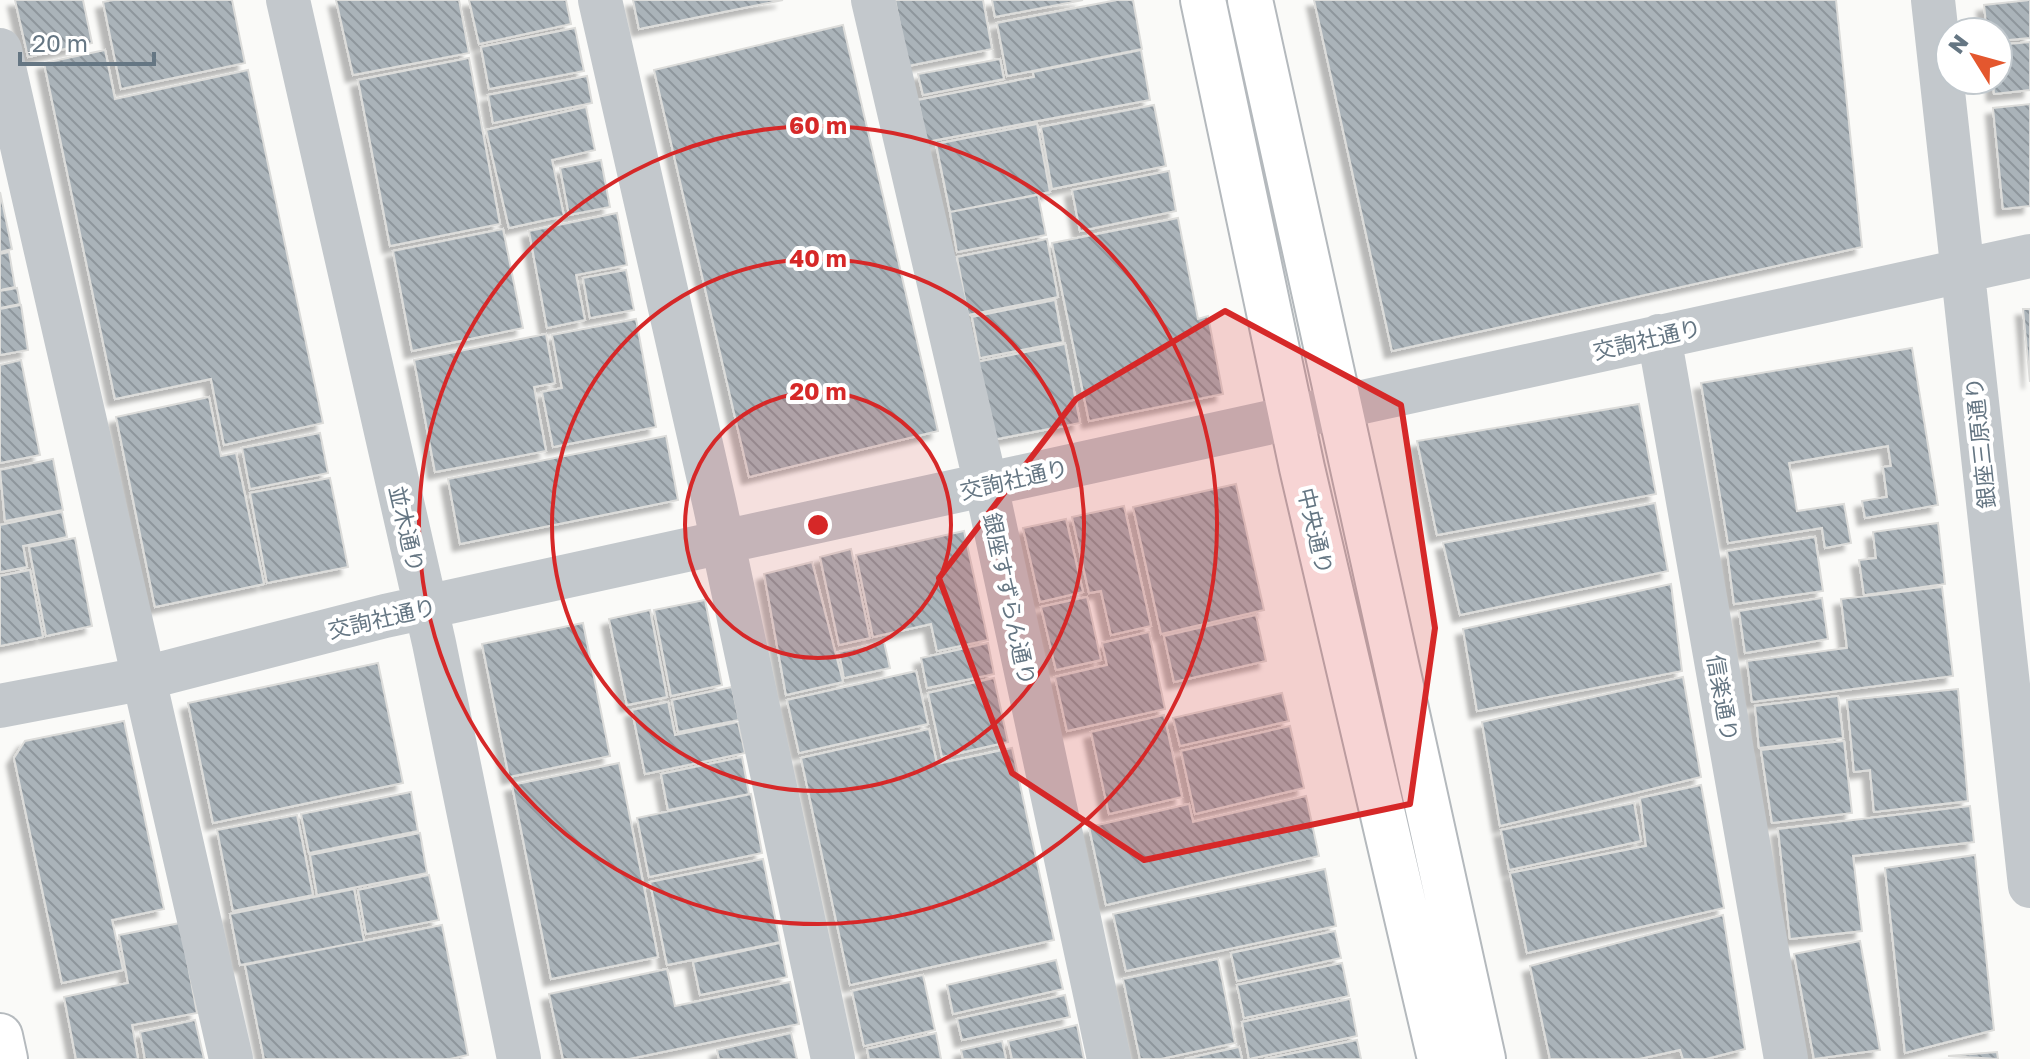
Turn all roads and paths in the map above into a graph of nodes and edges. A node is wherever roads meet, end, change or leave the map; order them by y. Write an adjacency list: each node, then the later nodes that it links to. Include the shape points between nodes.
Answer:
1 (288, 0): 15 (street, 並木通り)
2 (600, 0): 14 (street)
3 (873, 0): 13 (street, 銀座すずらん通り)
4 (1203, 0): 12 (main road, 中央通り)
5 (1250, 0): 11 (main road)
6 (1933, 0): 9 (street, 銀座三原通り)
7 (0, 50): 16 (street)
8 (2030, 256): 9 (street, 交詢社通り)
9 (1961, 271): 10 (street, 交詢社通り); 18 (street, 銀座三原通り)
10 (1659, 336): 11 (street, 交詢社通り); 27 (street, 信楽通り)
11 (1337, 408): 12 (street, 交詢社通り); 26 (main road)
12 (1290, 417): 13 (street, 交詢社通り); 25 (main road, 中央通り)
13 (986, 485): 14 (street, 交詢社通り); 24 (street, 銀座すずらん通り)
14 (723, 544): 15 (street, 交詢社通り); 23 (street)
15 (425, 607): 16 (street, 交詢社通り); 22 (street, 並木通り)
16 (141, 679): 17 (street, 交詢社通り); 21 (street)
17 (0, 706)
18 (2030, 886)
19 (0, 1036): 20 (main road)
20 (5, 1059)
21 (231, 1059)
22 (519, 1059)
23 (833, 1059)
24 (1109, 1059)
25 (1440, 1059)
26 (1483, 1059)
27 (1786, 1059)

